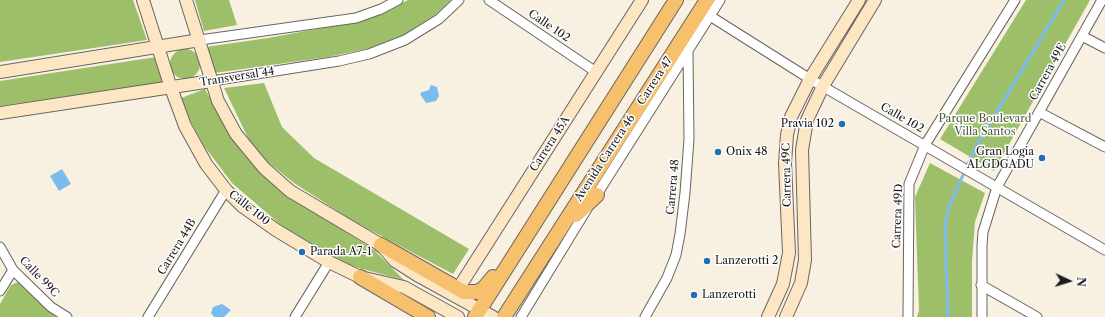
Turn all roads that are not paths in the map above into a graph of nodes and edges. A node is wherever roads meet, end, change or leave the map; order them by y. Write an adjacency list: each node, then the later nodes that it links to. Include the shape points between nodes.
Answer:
1 (143, 0): 17 (street, Calle 100)
2 (186, 0): 16 (street)
3 (398, 0): 16 (street, via 356,18)
4 (459, 0): 23 (street, Transversal 44, via 439,19 405,40 369,54)
5 (489, 0): 21 (street, Calle 102)
6 (642, 0): 21 (street, Carrera 45A)
7 (676, 0): 33 (main road)
8 (706, 0): 34 (main road, Avenida Carrera 46)
9 (720, 0): 14 (street, Carrera 47)
10 (859, 0): 22 (street, Carrera 49C)
11 (875, 0): 24 (street, Carrera 49C)
12 (1015, 0): 28 (street, Carrera 49D)
13 (1102, 0): 15 (street, Carrera 49E)
14 (710, 16): 19 (street, Carrera 47); 22 (street, Calle 102)
15 (1082, 36): 18 (street); 27 (street, Carrera 49E)
16 (200, 40): 17 (street); 23 (street)
17 (158, 48): 20 (street); 25 (street, Calle 100)
18 (1105, 48)
19 (688, 52): 32 (street, Carrera 47); 53 (street, Carrera 48, via 689,139 680,234 676,255 667,278)
20 (0, 72)
21 (596, 72): 42 (street, Carrera 45A)
22 (810, 79): 24 (street, Calle 102); 54 (street, Carrera 49C, via 791,117 787,135 785,162 789,253 783,284)
23 (212, 81): 25 (street, Transversal 44); 35 (street, via 218,101 236,134 264,168 290,191)
24 (823, 86): 28 (street, Calle 102); 55 (street, Carrera 49C, via 807,120 802,150 805,260 801,283)
25 (171, 88): 26 (street, Transversal 44); 31 (street, Calle 100, via 185,126 206,164)
26 (0, 112)
27 (1039, 112): 29 (street); 30 (street, Carrera 49E)
28 (925, 145): 30 (street, Calle 102); 56 (street, Carrera 49D, via 909,184)
29 (1105, 147)
30 (997, 187): 37 (street, Calle 102); 41 (street, Carrera 49E, via 984,232)
31 (226, 190): 38 (street, Calle 100, via 242,206 276,230); 46 (street, Carrera 44B)
32 (597, 195): 34 (main road); 52 (street, Carrera 47)
33 (533, 224): 42 (main road, via 526,225 499,269 483,289 472,294); 44 (main road)
34 (558, 232): 51 (main road, Avenida Carrera 46)
35 (381, 245): 42 (main road); 44 (street, via 395,261)
36 (0, 247): 39 (street, Calle 99C)
37 (1105, 250)
38 (329, 262): 40 (street, Calle 100); 47 (street)
39 (12, 270): 43 (street); 45 (street, Calle 99C, via 51,307)
40 (360, 277): 48 (main road); 49 (street, Calle 100, via 404,287)
41 (981, 285): 57 (street, Carrera 49E); 58 (street)
42 (458, 289)
43 (0, 291)
44 (477, 313): 50 (street)
45 (67, 317)
46 (148, 317)
47 (295, 317)
48 (428, 317)
49 (458, 317)
50 (493, 317)
51 (504, 317)
52 (521, 317)
53 (645, 317)
54 (768, 317)
55 (786, 317)
56 (908, 317)
57 (982, 317)
58 (1037, 317)

